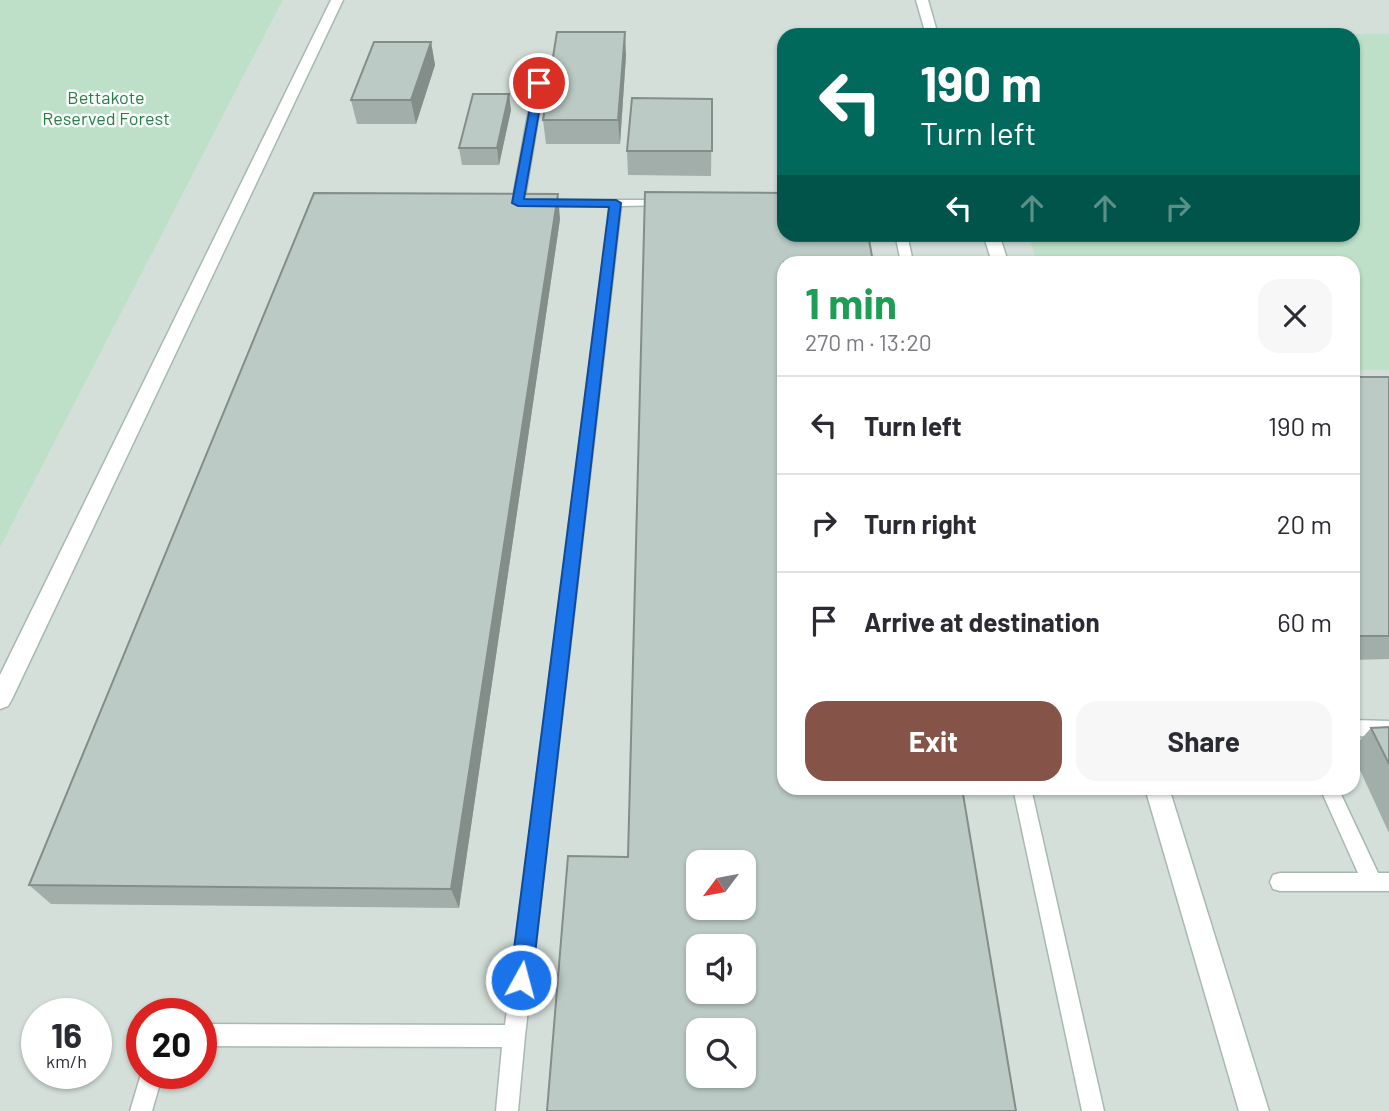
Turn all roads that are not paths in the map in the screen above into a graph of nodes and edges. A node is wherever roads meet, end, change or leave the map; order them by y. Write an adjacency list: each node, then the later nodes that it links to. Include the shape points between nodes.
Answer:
1 (337, 0): 9 (street)
2 (922, 0): 3 (street)
3 (930, 28)
4 (543, 59): 6 (lane)
5 (504, 202): 6 (lane)
6 (518, 203): 7 (lane)
7 (616, 203): 8 (lane); 18 (lane)
8 (680, 203)
9 (0, 699)
10 (1360, 728): 11 (lane)
11 (1389, 729)
12 (1024, 795): 22 (lane)
13 (1159, 795): 23 (street)
14 (1333, 795): 16 (lane)
15 (1280, 882): 16 (lane)
16 (1381, 882)
17 (217, 1035): 18 (lane)
18 (514, 1035): 21 (lane)
19 (147, 1089): 20 (lane)
20 (141, 1111)
21 (507, 1111)
22 (1093, 1111)
23 (1254, 1111)

